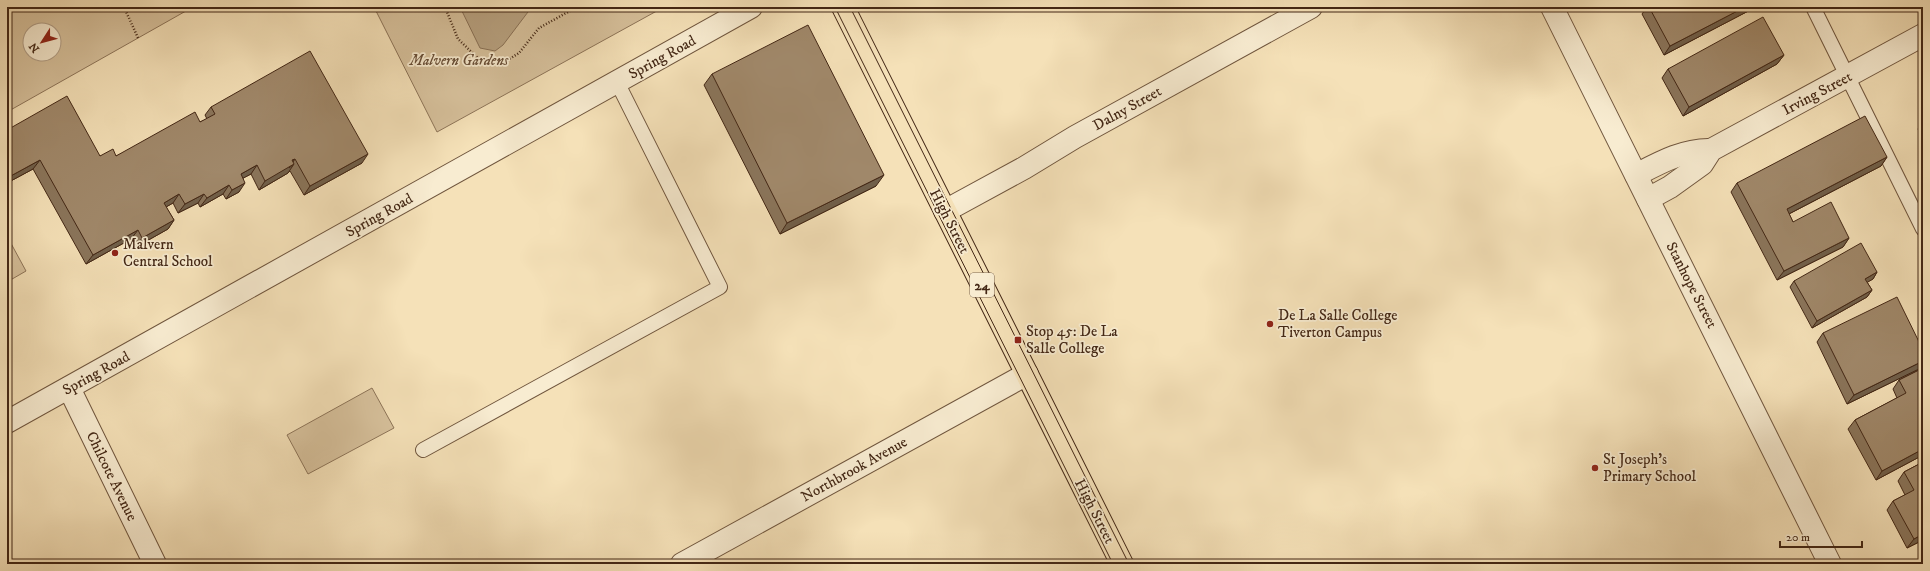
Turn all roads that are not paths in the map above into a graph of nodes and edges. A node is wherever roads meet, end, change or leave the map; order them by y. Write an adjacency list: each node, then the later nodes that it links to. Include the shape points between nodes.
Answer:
1 (751, 7): 8 (street, Spring Road)
2 (842, 7): 12 (main road, High Street / 24)
3 (1311, 7): 12 (street, Dalny Street, via 1075,136 1024,168)
4 (1552, 7): 10 (street, Stanhope Street)
5 (1812, 7): 7 (lane)
6 (1923, 35): 7 (street, Irving Street)
7 (1847, 77): 9 (street, Irving Street); 13 (lane)
8 (617, 82): 15 (street, Spring Road); 17 (lane, via 720,287)
9 (1711, 150): 10 (street, Irving Street, via 1696,150); 11 (street, Irving Street, via 1702,164)
10 (1636, 175): 11 (street, Stanhope Street)
11 (1648, 199): 21 (street, Stanhope Street)
12 (945, 211): 14 (main road, High Street / 24)
13 (1923, 229)
14 (1027, 374): 19 (street, Northbrook Avenue); 20 (main road, High Street / 24)
15 (69, 388): 16 (street, Spring Road); 18 (street, Chilcote Avenue)
16 (7, 422)
17 (423, 450)
18 (155, 564)
19 (682, 564)
20 (1122, 564)
21 (1830, 564)

